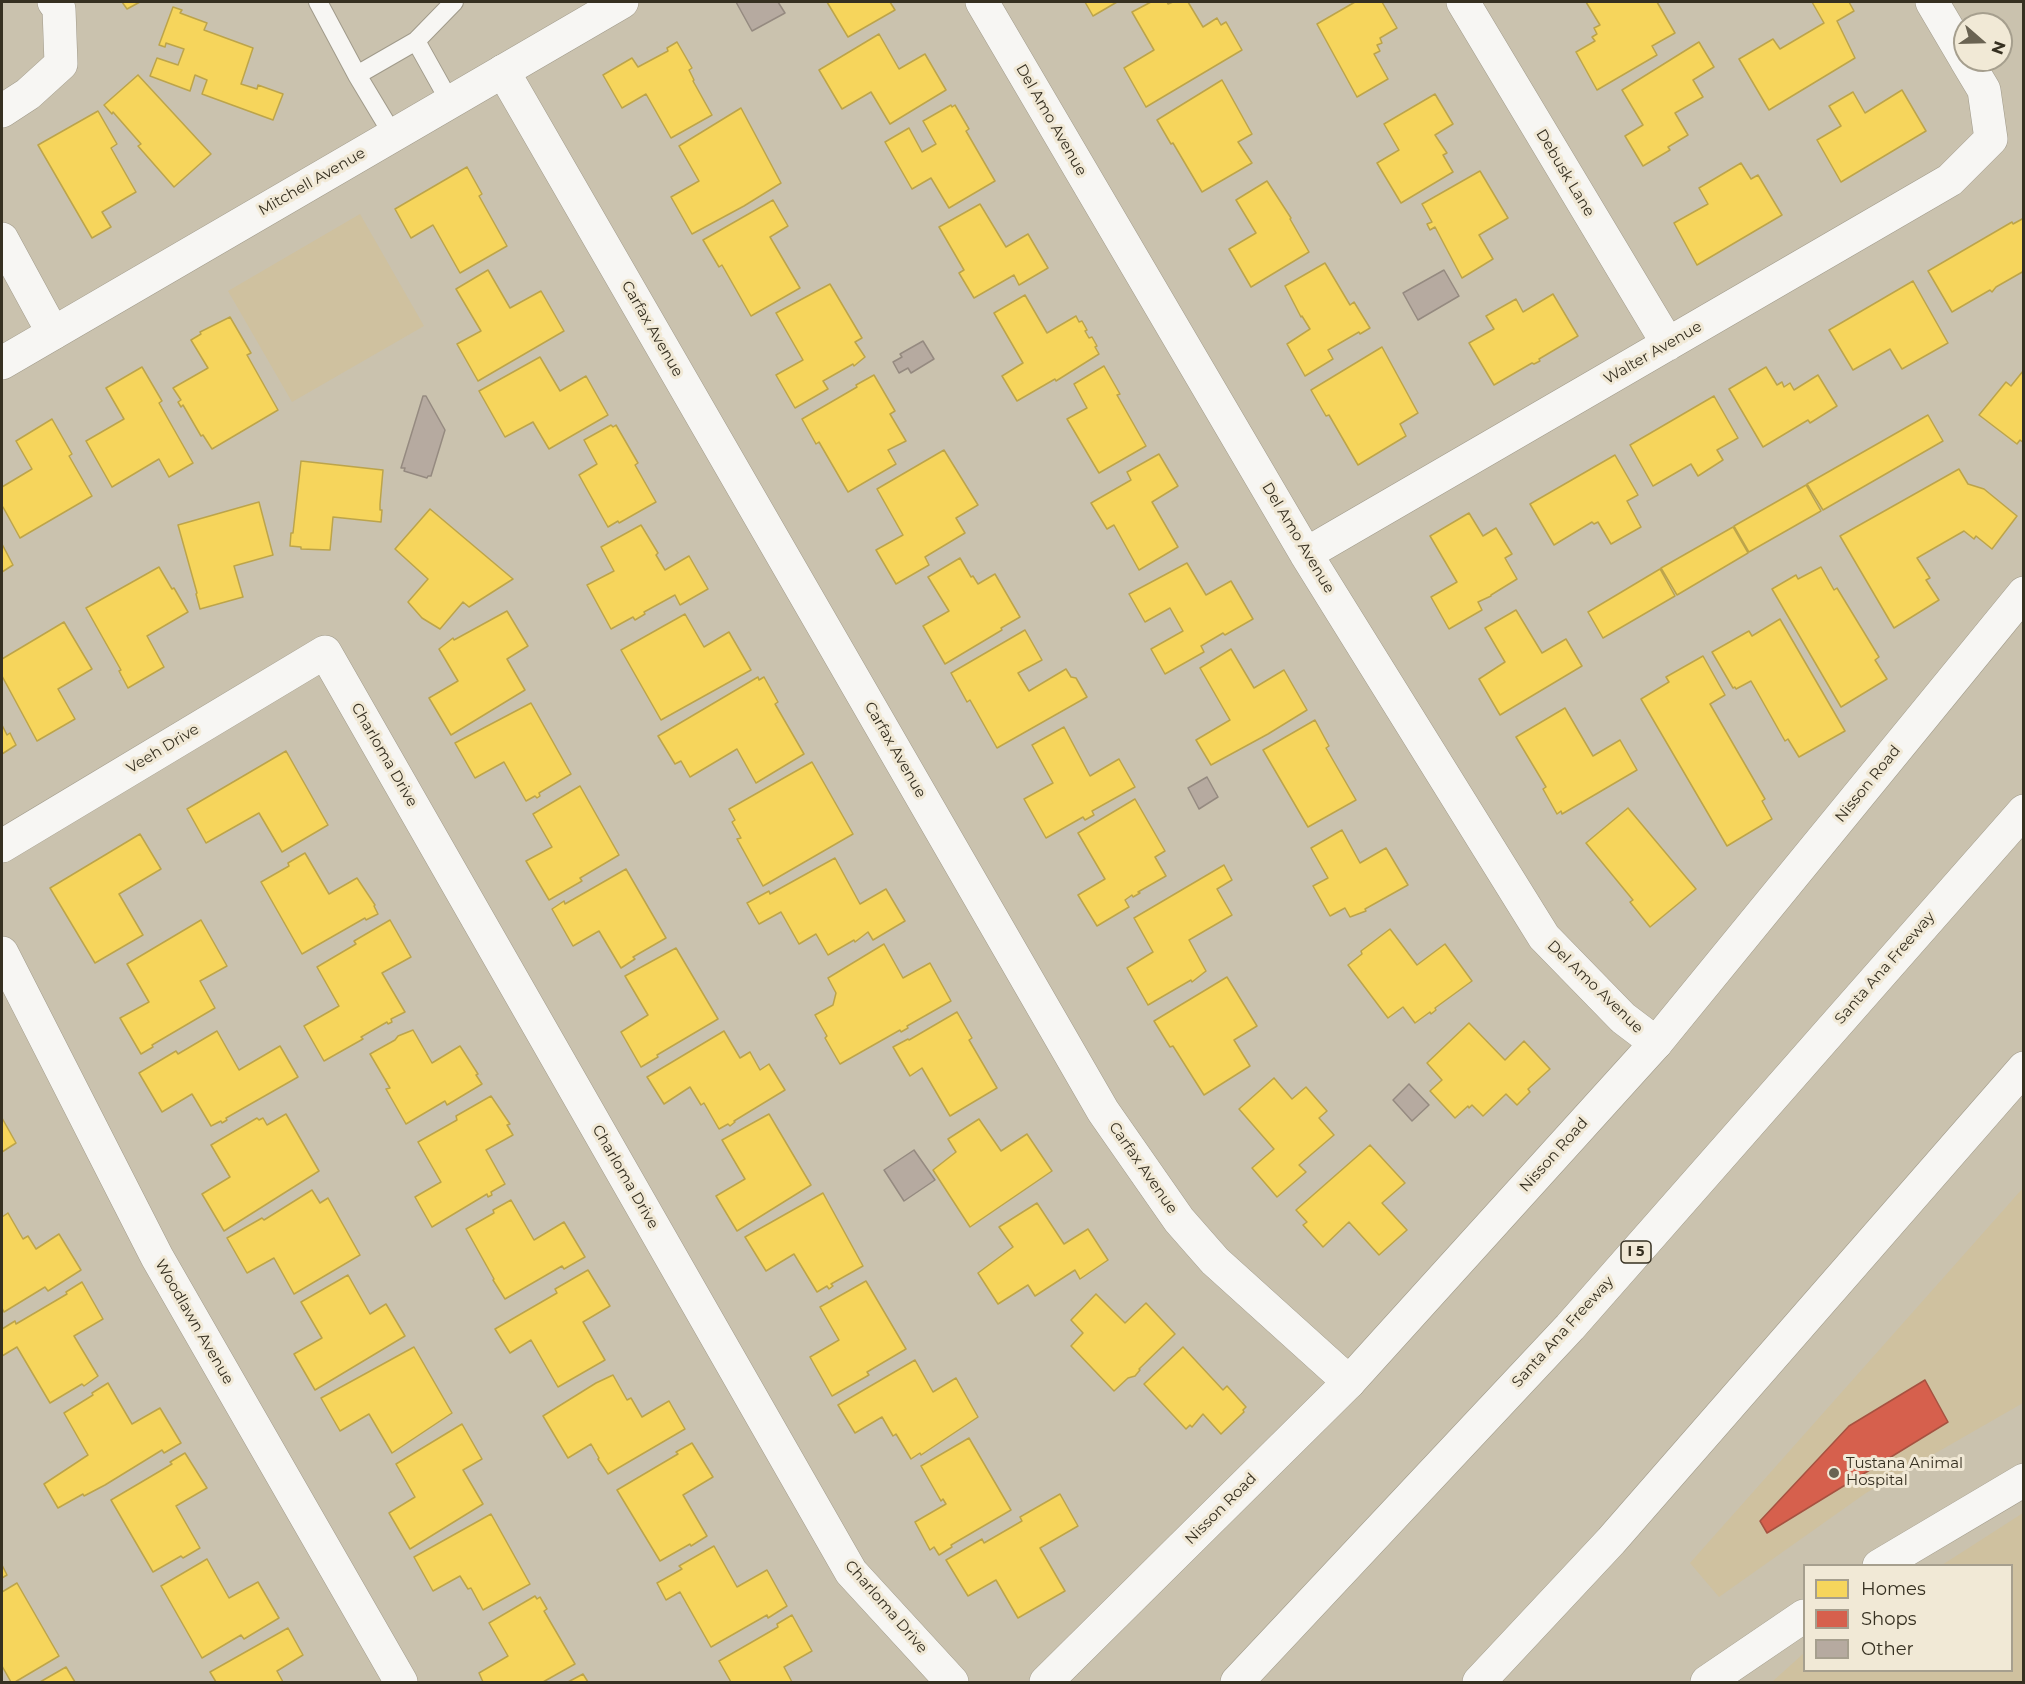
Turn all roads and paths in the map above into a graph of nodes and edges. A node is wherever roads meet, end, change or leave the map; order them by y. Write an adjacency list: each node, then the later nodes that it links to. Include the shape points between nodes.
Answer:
1 (54, 2): 14 (main road, via 59,9 62,64)
2 (318, 2): 12 (lane)
3 (454, 2): 9 (lane)
4 (622, 2): 10 (main road, Mitchell Avenue)
5 (982, 2): 20 (main road, Del Amo Avenue)
6 (1463, 2): 18 (main road, Debusk Lane)
7 (1932, 2): 8 (main road)
8 (1953, 37)
9 (416, 41): 12 (lane); 13 (lane)
10 (503, 71): 13 (main road, Mitchell Avenue); 28 (main road, Carfax Avenue, via 1103,1111 1179,1220 1215,1261)
11 (1974, 72): 18 (main road, Walter Avenue, via 1984,90 1991,139 1950,180)
12 (357, 75): 15 (lane)
13 (450, 102): 15 (main road, Mitchell Avenue)
14 (2, 111)
15 (393, 135): 17 (main road, Mitchell Avenue)
16 (2, 239): 17 (main road)
17 (53, 333): 19 (main road, Mitchell Avenue)
18 (1668, 344): 20 (main road, Walter Avenue)
19 (2, 363)
20 (1306, 554): 26 (main road, Del Amo Avenue, via 1544,937 1623,1018)
21 (2024, 593): 26 (main road, Nisson Road)
22 (325, 652): 24 (main road, Veeh Drive); 33 (main road, Charloma Drive, via 851,1572)
23 (2024, 811): 35 (main road, Santa Ana Freeway / I 5, via 1570,1327)
24 (2, 846)
25 (2, 953): 32 (main road, Woodlawn Avenue, via 157,1257)
26 (1656, 1043): 28 (main road, Nisson Road)
27 (2024, 1068): 36 (main road, via 1611,1541)
28 (1349, 1382): 34 (main road, Nisson Road)
29 (2024, 1480): 30 (main road)
30 (1882, 1564)
31 (1803, 1617): 37 (main road)
32 (401, 1683)
33 (952, 1683)
34 (1047, 1683)
35 (1237, 1683)
36 (1479, 1683)
37 (1707, 1683)

